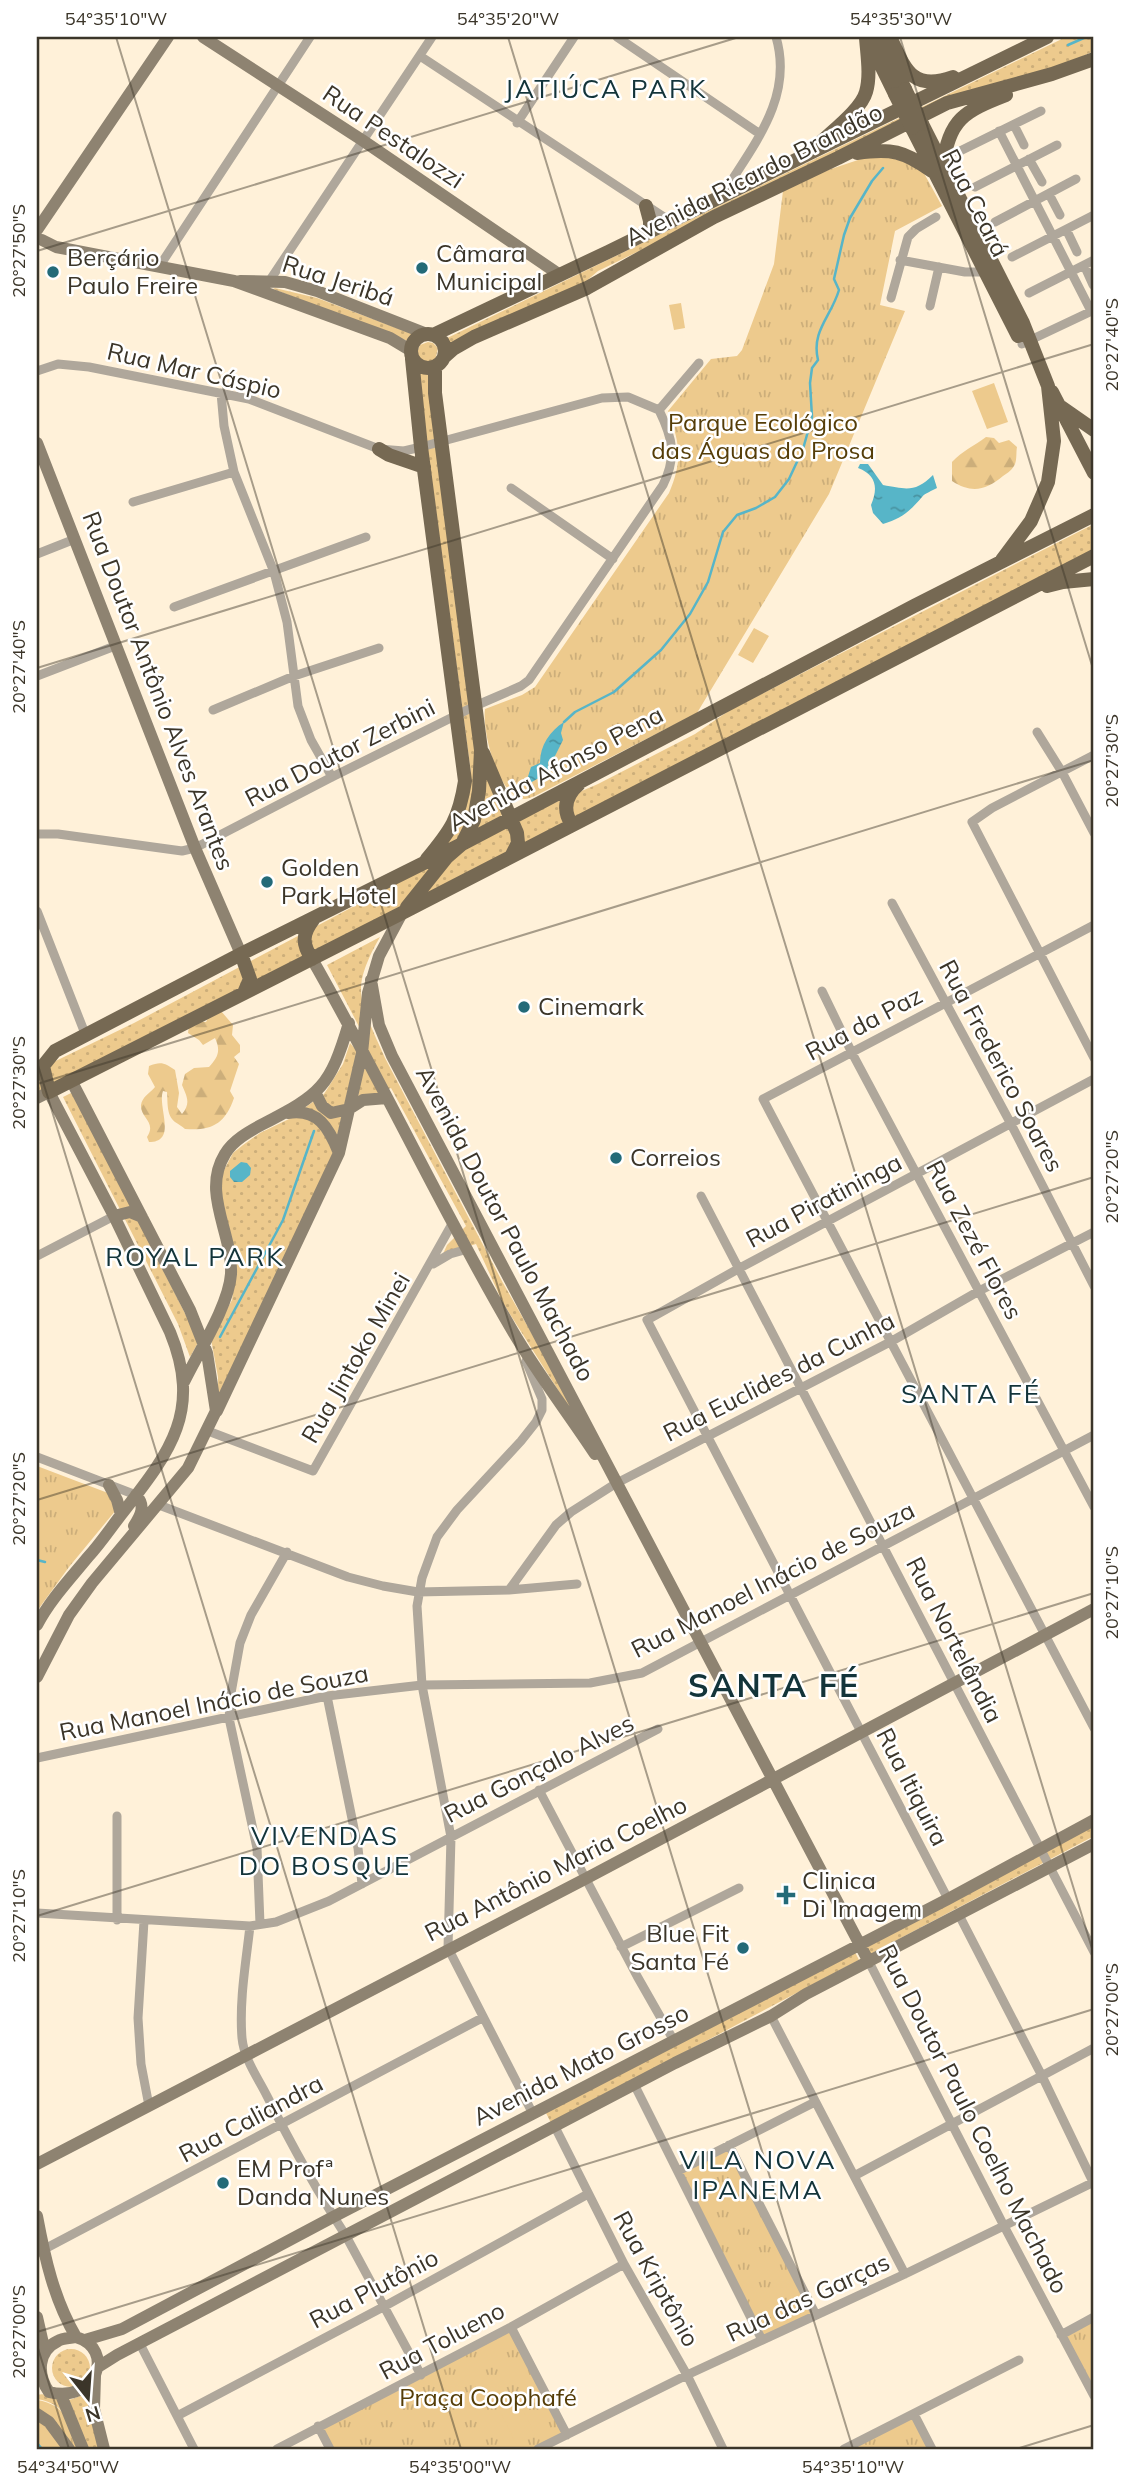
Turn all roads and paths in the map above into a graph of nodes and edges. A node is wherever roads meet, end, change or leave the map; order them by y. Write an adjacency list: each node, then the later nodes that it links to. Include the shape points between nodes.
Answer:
1 (168, 37): 48 (main road)
2 (203, 37): 16 (main road, Rua Pestalozzi)
3 (310, 37): 16 (street)
4 (432, 37): 12 (street)
5 (574, 37): 19 (street)
6 (617, 37): 22 (street)
7 (776, 37): 22 (street, via 781,82)
8 (866, 37): 17 (main road, Rua Ceará); 27 (main road, via 866,94)
9 (878, 37): 17 (main road, Rua Ceará)
10 (890, 37): 13 (main road, via 903,65 921,82 946,80)
11 (1047, 37): 13 (main road, Avenida Ricardo Brandão)
12 (420, 56): 19 (street); 23 (street)
13 (1003, 59): 27 (main road, Avenida Ricardo Brandão)
14 (1094, 59): 15 (main road, Avenida Ricardo Brandão)
15 (1052, 74): 28 (main road, Avenida Ricardo Brandão, via 947,103); 31 (main road, via 971,109 953,128)
16 (278, 86): 23 (main road, Rua Pestalozzi); 54 (street)
17 (900, 92): 31 (main road, Rua Ceará, bridge)
18 (1041, 111): 20 (street)
19 (517, 123): 38 (street)
20 (1014, 125): 21 (street); 24 (street)
21 (999, 131): 26 (street); 30 (street)
22 (760, 134): 36 (street)
23 (362, 140): 58 (main road, Rua Pestalozzi); 61 (street)
24 (1024, 145)
25 (1057, 145): 29 (street)
26 (958, 152)
27 (807, 155): 36 (main road, Avenida Ricardo Brandão)
28 (838, 158): 31 (main road, via 880,149); 41 (main road, Avenida Ricardo Brandão)
29 (1029, 159): 30 (street); 33 (street)
30 (1017, 166): 34 (street); 37 (street)
31 (939, 169): 57 (main road, Rua Ceará); 67 (main road, Rua Ceará)
32 (1076, 179): 35 (street)
33 (1042, 182)
34 (975, 187)
35 (1049, 194): 37 (street); 39 (street)
36 (721, 197): 41 (street); 43 (main road, Avenida Ricardo Brandão)
37 (1036, 202): 44 (street); 47 (street)
38 (646, 206): 43 (street); 45 (main road)
39 (1060, 215)
40 (1094, 215): 46 (street)
41 (714, 217): 59 (main road, Avenida Ricardo Brandão)
42 (936, 217): 51 (street, via 908,237)
43 (670, 221): 45 (main road, Avenida Ricardo Brandão)
44 (995, 222)
45 (650, 231): 58 (main road, Avenida Ricardo Brandão)
46 (1066, 231): 47 (street); 49 (street)
47 (1053, 238): 50 (street); 56 (street)
48 (38, 241): 54 (main road, Rua Jeribá)
49 (1077, 252)
50 (1012, 257)
51 (901, 260): 55 (street); 63 (street)
52 (1094, 260): 53 (street)
53 (1084, 265): 56 (street); 60 (street)
54 (159, 267): 61 (main road, Rua Jeribá)
55 (939, 267): 57 (street); 64 (street)
56 (1070, 271): 62 (street); 65 (street)
57 (984, 272): 67 (main road, Rua Ceará)
58 (560, 275): 59 (main road); 66 (main road, Avenida Ricardo Brandão)
59 (605, 278): 69 (main road, Avenida Ricardo Brandão, via 484,332)
60 (1093, 285)
61 (266, 286): 66 (main road, Rua Jeribá, via 317,291); 68 (main road, Rua Jeribá, via 390,338)
62 (1029, 293)
63 (891, 299)
64 (930, 306)
65 (1093, 310): 67 (street)
66 (430, 334): 68 (main road, via 420,335 411,345); 69 (main road, via 443,343)
67 (1026, 342): 72 (main road, Rua Ceará)
68 (411, 354): 69 (main road, via 422,368); 79 (main road)
69 (440, 362): 77 (main road, via 435,393)
70 (699, 363): 75 (street)
71 (37, 371): 73 (street, Rua Mar Cáspio, via 58,365 89,366)
72 (1048, 386): 74 (main road, Rua Ceará); 92 (main road, via 1054,441 1048,482 1031,521)
73 (221, 393): 80 (street, Rua Mar Cáspio, via 273,407); 82 (street)
74 (1060, 406): 76 (main road); 83 (main road, Rua Ceará)
75 (659, 410): 77 (street, Rua Mar Cáspio, via 615,396); 91 (street, Rua Doutor Zerbini, via 673,455 670,470)
76 (1094, 430)
77 (441, 442): 79 (street, Rua Mar Cáspio); 101 (main road)
78 (37, 443): 88 (main road, Rua Doutor Antônio Alves Arantes)
79 (421, 447): 80 (street, Rua Mar Cáspio); 81 (main road)
80 (379, 449): 81 (main road)
81 (424, 467): 103 (main road)
82 (234, 472): 85 (street); 93 (street)
83 (1094, 473)
84 (511, 488): 91 (street)
85 (133, 502)
86 (1094, 515): 92 (main road, Avenida Afonso Pena)
87 (366, 537): 93 (street)
88 (75, 539): 89 (street); 97 (main road, Rua Doutor Antônio Alves Arantes)
89 (37, 554)
90 (1094, 556): 95 (main road)
91 (613, 559): 101 (street, Rua Doutor Zerbini, via 529,680)
92 (996, 566): 108 (main road, Avenida Afonso Pena)
93 (274, 572): 96 (street); 100 (street)
94 (1094, 579): 95 (main road)
95 (1018, 595): 113 (main road)
96 (174, 607)
97 (115, 646): 99 (street); 117 (main road, Rua Doutor Antônio Alves Arantes)
98 (379, 648): 100 (street)
99 (37, 676)
100 (294, 676): 102 (street); 109 (street, via 303,722)
101 (475, 706): 103 (street, Rua Doutor Zerbini); 105 (main road)
102 (213, 710)
103 (458, 715): 109 (street, Rua Doutor Zerbini); 119 (main road, via 465,781 461,809)
104 (1037, 732): 107 (street)
105 (481, 750): 110 (main road); 116 (main road, via 477,806)
106 (1094, 755): 107 (street)
107 (1062, 772): 114 (street); 126 (street, via 972,820)
108 (591, 774): 111 (main road, Avenida Afonso Pena); 113 (main road, via 566,800 566,816)
109 (332, 777): 117 (street, Rua Doutor Zerbini)
110 (495, 779): 111 (main road, via 510,798); 112 (main road)
111 (540, 801): 112 (main road, Avenida Afonso Pena)
112 (511, 817): 116 (main road, Avenida Afonso Pena); 118 (main road, via 518,838)
113 (572, 825): 118 (main road)
114 (1094, 833)
115 (37, 834): 117 (street, Rua Doutor Zerbini)
116 (462, 844): 119 (main road, Avenida Afonso Pena); 122 (main road)
117 (195, 848): 125 (main road, Rua Doutor Antônio Alves Arantes)
118 (512, 855): 122 (main road)
119 (424, 863): 123 (main road, Avenida Afonso Pena)
120 (892, 903): 131 (street, Rua Frederico Soares)
121 (37, 911): 133 (street)
122 (402, 914): 127 (main road); 128 (main road)
123 (313, 919): 125 (main road, Avenida Afonso Pena); 127 (main road, via 303,940)
124 (1094, 925): 126 (street, Rua da Paz)
125 (241, 954): 130 (main road, via 250,979); 133 (main road, Avenida Afonso Pena)
126 (1040, 954): 131 (street, Rua da Paz); 137 (street)
127 (312, 959): 130 (main road); 132 (main road)
128 (371, 980): 135 (main road); 144 (main road, Avenida Doutor Paulo Machado, via 379,1025)
129 (822, 991): 136 (street, Rua Zezé Flores)
130 (244, 993): 140 (main road)
131 (946, 1003): 136 (street, Rua da Paz); 148 (street, Rua Frederico Soares)
132 (349, 1023): 135 (main road, Avenida Doutor Paulo Machado); 141 (main road, via 330,1076)
133 (86, 1036): 134 (main road, Avenida Afonso Pena)
134 (55, 1051): 138 (main road, Avenida Afonso Pena); 142 (main road, via 43,1066)
135 (362, 1053): 143 (main road, Avenida Doutor Paulo Machado); 145 (main road)
136 (852, 1053): 150 (street, Rua Zezé Flores); 154 (street, Rua da Paz, via 763,1099)
137 (1094, 1058)
138 (37, 1060)
139 (1094, 1079): 148 (street, Rua Piratininga)
140 (71, 1080): 142 (main road); 153 (main road)
141 (316, 1094): 145 (main road, via 325,1110); 147 (main road)
142 (43, 1095): 152 (main road)
143 (387, 1097): 145 (main road, via 363,1100); 146 (main road, Avenida Doutor Paulo Machado)
144 (418, 1106): 146 (main road); 163 (main road, Avenida Doutor Paulo Machado)
145 (349, 1109): 149 (main road)
146 (394, 1112): 155 (main road, Avenida Doutor Paulo Machado)
147 (284, 1113): 149 (main road, via 310,1112 317,1117 331,1132); 168 (main road, via 233,1144 216,1174 231,1274 226,1298)
148 (1011, 1124): 150 (street, Rua Piratininga); 157 (street, Rua Frederico Soares)
149 (339, 1153): 172 (main road)
150 (917, 1173): 154 (street, Rua Piratininga); 164 (street, Rua Zezé Flores)
151 (701, 1196): 161 (street, Rua Nortelândia)
152 (114, 1216): 153 (main road, via 130,1212); 159 (street); 170 (main road, via 173,1339)
153 (142, 1217): 168 (main road)
154 (829, 1222): 161 (street, Rua Piratininga); 169 (street)
155 (452, 1224): 158 (main road, Avenida Doutor Paulo Machado); 160 (street, Rua Jintoko Minei)
156 (1094, 1231): 157 (street, Rua Euclides da Cunha)
157 (1072, 1243): 162 (street, Rua Frederico Soares); 164 (street, Rua Euclides da Cunha)
158 (468, 1250): 160 (street, Rua Jintoko Minei); 165 (main road, Avenida Doutor Paulo Machado)
159 (37, 1256)
160 (431, 1265): 173 (street, Rua Jintoko Minei, via 313,1471)
161 (738, 1269): 166 (street, Rua Piratininga); 171 (street, Rua Nortelândia)
162 (1094, 1286)
163 (514, 1288): 165 (main road, via 502,1296); 179 (main road, Avenida Doutor Paulo Machado)
164 (979, 1291): 169 (street, Rua Euclides da Cunha); 176 (street, Rua Zezé Flores)
165 (492, 1294): 167 (main road, Avenida Doutor Paulo Machado)
166 (647, 1320): 175 (street, Rua Itiquira)
167 (514, 1334): 179 (main road, Avenida Doutor Paulo Machado); 192 (street, via 542,1399 542,1410 521,1441 447,1521)
168 (204, 1341): 170 (main road); 172 (main road)
169 (892, 1341): 171 (street, Rua Euclides da Cunha); 181 (street)
170 (184, 1382): 180 (main road, via 172,1443)
171 (802, 1388): 175 (street, Rua Euclides da Cunha); 186 (street, Rua Nortelândia)
172 (216, 1411): 173 (main road)
173 (208, 1431): 182 (main road, via 188,1468)
174 (1094, 1435): 176 (street, Rua Manoel Inácio de Souza)
175 (707, 1436): 179 (street, Rua Euclides da Cunha); 193 (street, Rua Itiquira)
176 (1065, 1451): 181 (street, Rua Manoel Inácio de Souza); 183 (street, Rua Zezé Flores)
177 (37, 1457): 178 (street)
178 (109, 1485): 180 (street); 184 (main road)
179 (618, 1485): 191 (street, Rua Euclides da Cunha, via 556,1525); 197 (main road, Rua Doutor Paulo Coelho Machado)
180 (136, 1495): 184 (main road); 185 (main road, via 142,1509)
181 (974, 1498): 186 (street, Rua Manoel Inácio de Souza); 196 (street)
182 (159, 1505): 185 (main road); 187 (street)
183 (1094, 1507)
184 (121, 1514): 188 (main road)
185 (124, 1542): 189 (main road)
186 (884, 1545): 193 (street, Rua Manoel Inácio de Souza); 199 (street, Rua Nortelândia)
187 (286, 1552): 192 (street, via 348,1577); 202 (street, via 240,1643)
188 (91, 1555): 189 (main road); 195 (main road, via 54,1597)
189 (92, 1583): 198 (main road, via 69,1615)
190 (577, 1584): 191 (street)
191 (509, 1590): 192 (street)
192 (418, 1592): 200 (street)
193 (790, 1595): 197 (street, Rua Manoel Inácio de Souza); 205 (street, Rua Itiquira)
194 (1094, 1609): 196 (main road, Rua Antônio Maria Coelho)
195 (37, 1625)
196 (1046, 1635): 199 (main road, Rua Antônio Maria Coelho); 203 (street)
197 (701, 1643): 200 (street, Rua Manoel Inácio de Souza, via 642,1673 590,1684); 207 (main road, Rua Doutor Paulo Coelho Machado)
198 (37, 1677)
199 (954, 1684): 205 (main road, Rua Antônio Maria Coelho); 213 (street, Rua Nortelândia)
200 (422, 1685): 201 (street, Rua Manoel Inácio de Souza); 211 (street)
201 (327, 1696): 202 (street, Rua Manoel Inácio de Souza); 216 (street)
202 (229, 1718): 206 (street, Rua Manoel Inácio de Souza); 223 (street, via 257,1847)
203 (1094, 1728)
204 (658, 1729): 208 (street, Rua Gonçalo Alves)
205 (862, 1733): 207 (main road, Rua Antônio Maria Coelho); 218 (street, Rua Itiquira)
206 (37, 1758)
207 (772, 1780): 215 (main road, Rua Antônio Maria Coelho); 225 (main road, Rua Doutor Paulo Coelho Machado)
208 (539, 1790): 211 (street, Rua Gonçalo Alves); 215 (street)
209 (117, 1816): 221 (street)
210 (1094, 1820): 213 (main road, Avenida Mato Grosso)
211 (451, 1836): 216 (street, Rua Gonçalo Alves); 227 (street)
212 (1094, 1844): 214 (main road, Avenida Mato Grosso)
213 (1039, 1848): 214 (street, Rua Nortelândia); 218 (main road, Avenida Mato Grosso)
214 (1051, 1866): 220 (main road, Avenida Mato Grosso); 228 (street, Rua Nortelândia)
215 (587, 1878): 226 (street); 227 (main road, Rua Antônio Maria Coelho)
216 (362, 1884): 223 (street, Rua Gonçalo Alves, via 276,1922)
217 (739, 1888): 226 (street)
218 (948, 1899): 225 (main road, Avenida Mato Grosso)
219 (37, 1913): 221 (street, Rua Gonçalo Alves)
220 (959, 1915): 229 (main road, Avenida Mato Grosso); 236 (street)
221 (117, 1920): 222 (street, Rua Gonçalo Alves)
222 (144, 1921): 224 (street, Rua Gonçalo Alves); 240 (street, via 138,2018)
223 (260, 1924): 224 (street, Rua Gonçalo Alves)
224 (250, 1926): 234 (street, via 242,2004)
225 (859, 1943): 229 (main road, Rua Doutor Paulo Coelho Machado); 232 (main road, Avenida Mato Grosso)
226 (621, 1947): 232 (street)
227 (449, 1948): 231 (street); 234 (main road, Rua Antônio Maria Coelho)
228 (1094, 1952)
229 (869, 1962): 230 (main road, Avenida Mato Grosso); 242 (street, Rua Doutor Paulo Coelho Machado)
230 (771, 2015): 235 (main road, Avenida Mato Grosso); 239 (street)
231 (482, 2018): 241 (street); 243 (street, Rua Caliandra)
232 (674, 2041): 235 (main road); 238 (main road, Avenida Mato Grosso)
233 (1094, 2048): 236 (street)
234 (246, 2055): 240 (main road, Rua Antônio Maria Coelho); 243 (street)
235 (675, 2063): 237 (main road, Avenida Mato Grosso)
236 (1042, 2076): 242 (street); 249 (street)
237 (635, 2085): 244 (main road, Avenida Mato Grosso); 247 (street)
238 (558, 2100): 241 (main road, Avenida Mato Grosso); 244 (main road, via 550,2112)
239 (815, 2102): 245 (street); 248 (street)
240 (149, 2105): 246 (main road, Rua Antônio Maria Coelho)
241 (533, 2114): 252 (main road, Avenida Mato Grosso)
242 (951, 2123): 248 (street); 253 (street, Rua Doutor Paulo Coelho Machado)
243 (282, 2125): 252 (street); 255 (street, Rua Caliandra)
244 (555, 2127): 250 (street, Rua Kriptônio); 254 (main road, Avenida Mato Grosso)
245 (729, 2145): 247 (street); 259 (street)
246 (37, 2164)
247 (678, 2171): 265 (street)
248 (854, 2176): 257 (street)
249 (1094, 2182): 253 (street, Rua das Garças)
250 (588, 2194): 256 (street, Rua Kriptônio); 258 (street, Rua Plutônio)
251 (37, 2216): 255 (main road)
252 (333, 2217): 254 (street); 264 (main road, Avenida Mato Grosso, via 122,2329)
253 (1004, 2226): 257 (street, Rua das Garças); 263 (street, Rua Doutor Paulo Coelho Machado)
254 (346, 2236): 258 (street); 266 (main road, Avenida Mato Grosso)
255 (40, 2252): 264 (main road, via 64,2316)
256 (624, 2264): 262 (street, Rua Tolueno); 272 (street, Rua Kriptônio)
257 (905, 2274): 259 (street, Rua das Garças)
258 (385, 2306): 271 (street); 277 (street, Rua Plutônio)
259 (816, 2315): 265 (street, Rua das Garças)
260 (37, 2317): 267 (main road)
261 (1094, 2317): 263 (street)
262 (511, 2327): 271 (street, Rua Tolueno); 279 (street)
263 (1061, 2335): 274 (street, Rua Doutor Paulo Coelho Machado)
264 (80, 2339): 267 (main road, via 58,2340); 270 (main road, via 94,2353)
265 (762, 2340): 272 (street, Rua das Garças)
266 (140, 2344): 270 (main road, Avenida Mato Grosso); 277 (street)
267 (45, 2352): 269 (main road)
268 (1019, 2360): 276 (street)
269 (38, 2367): 273 (main road)
270 (97, 2372): 273 (main road, via 87,2387 75,2393); 282 (main road, via 94,2409)
271 (421, 2375): 278 (street, Rua Tolueno)
272 (687, 2375): 279 (street, Rua das Garças); 287 (street, Rua Kriptônio)
273 (49, 2394): 281 (main road)
274 (1094, 2396)
275 (37, 2414): 280 (main road)
276 (914, 2414): 288 (street); 289 (street)
277 (177, 2416): 283 (street)
278 (318, 2426): 284 (street, Rua Tolueno); 285 (street)
279 (567, 2435): 286 (street, Rua das Garças)
280 (69, 2449)
281 (83, 2449)
282 (104, 2449)
283 (194, 2449)
284 (277, 2449)
285 (330, 2449)
286 (538, 2449)
287 (723, 2449)
288 (844, 2449)
289 (932, 2449)

